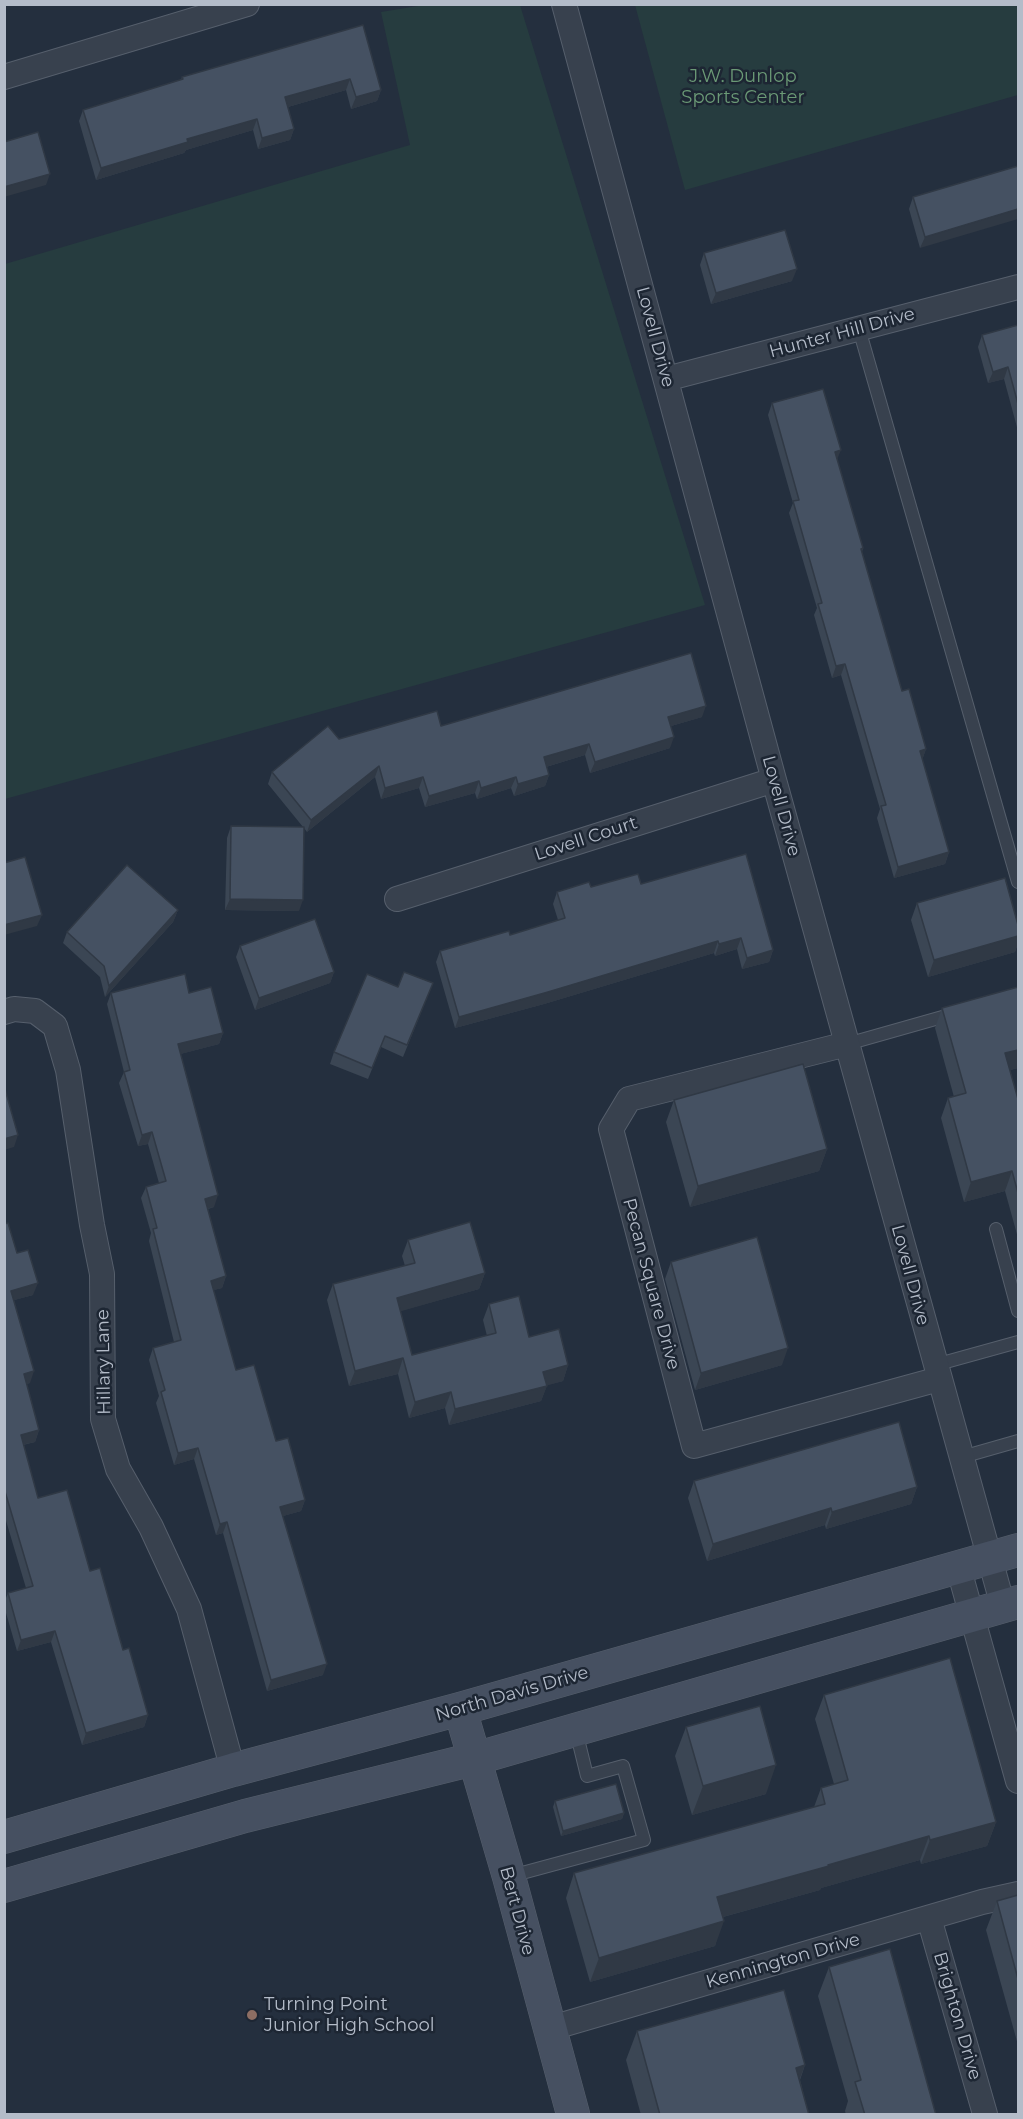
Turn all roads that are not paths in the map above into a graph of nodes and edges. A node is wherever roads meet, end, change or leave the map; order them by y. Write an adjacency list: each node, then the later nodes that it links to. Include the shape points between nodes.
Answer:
1 (247, 4): 3 (street)
2 (564, 4): 7 (street, Lovell Drive)
3 (190, 12): 4 (street)
4 (4, 77)
5 (1018, 287): 6 (street, Hunter Hill Drive)
6 (858, 328): 7 (street, Hunter Hill Drive); 9 (lane)
7 (666, 379): 8 (street, Lovell Drive)
8 (774, 780): 10 (street, Lovell Court); 13 (street, Lovell Drive)
9 (1018, 882)
10 (398, 899)
11 (4, 1012): 27 (street, Hillary Lane, via 35,1011 55,1026 68,1070 102,1274 103,1419 118,1470 151,1527 189,1609)
12 (961, 1012): 13 (lane)
13 (847, 1044): 17 (street, Lovell Drive); 17 (street, Pecan Square Drive, via 629,1099 611,1129 694,1446)
14 (996, 1229): 15 (lane)
15 (1018, 1311)
16 (1018, 1341): 17 (lane)
17 (937, 1372): 19 (street, Lovell Drive)
18 (1018, 1441): 19 (lane)
19 (962, 1457): 20 (street, Lovell Drive)
20 (1004, 1554): 21 (street, North Davis Drive); 22 (street, Lovell Drive)
21 (958, 1566): 23 (street); 24 (street, North Davis Drive)
22 (1011, 1604): 23 (street)
23 (972, 1615): 25 (street); 28 (street)
24 (460, 1709): 26 (street, Bert Drive); 27 (street, North Davis Drive)
25 (575, 1730): 26 (street); 30 (lane, via 587,1776 623,1766 644,1840)
26 (474, 1759): 30 (street, Bert Drive); 31 (street, via 245,1816)
27 (232, 1770): 29 (street, North Davis Drive)
28 (1018, 1781)
29 (4, 1837)
30 (509, 1877): 34 (street, Bert Drive)
31 (4, 1886)
32 (1018, 1894): 33 (street, Kennington Drive)
33 (929, 1918): 34 (street, Kennington Drive); 36 (street, Brighton Drive)
34 (548, 2029): 35 (street, Bert Drive)
35 (572, 2114)
36 (985, 2115)

